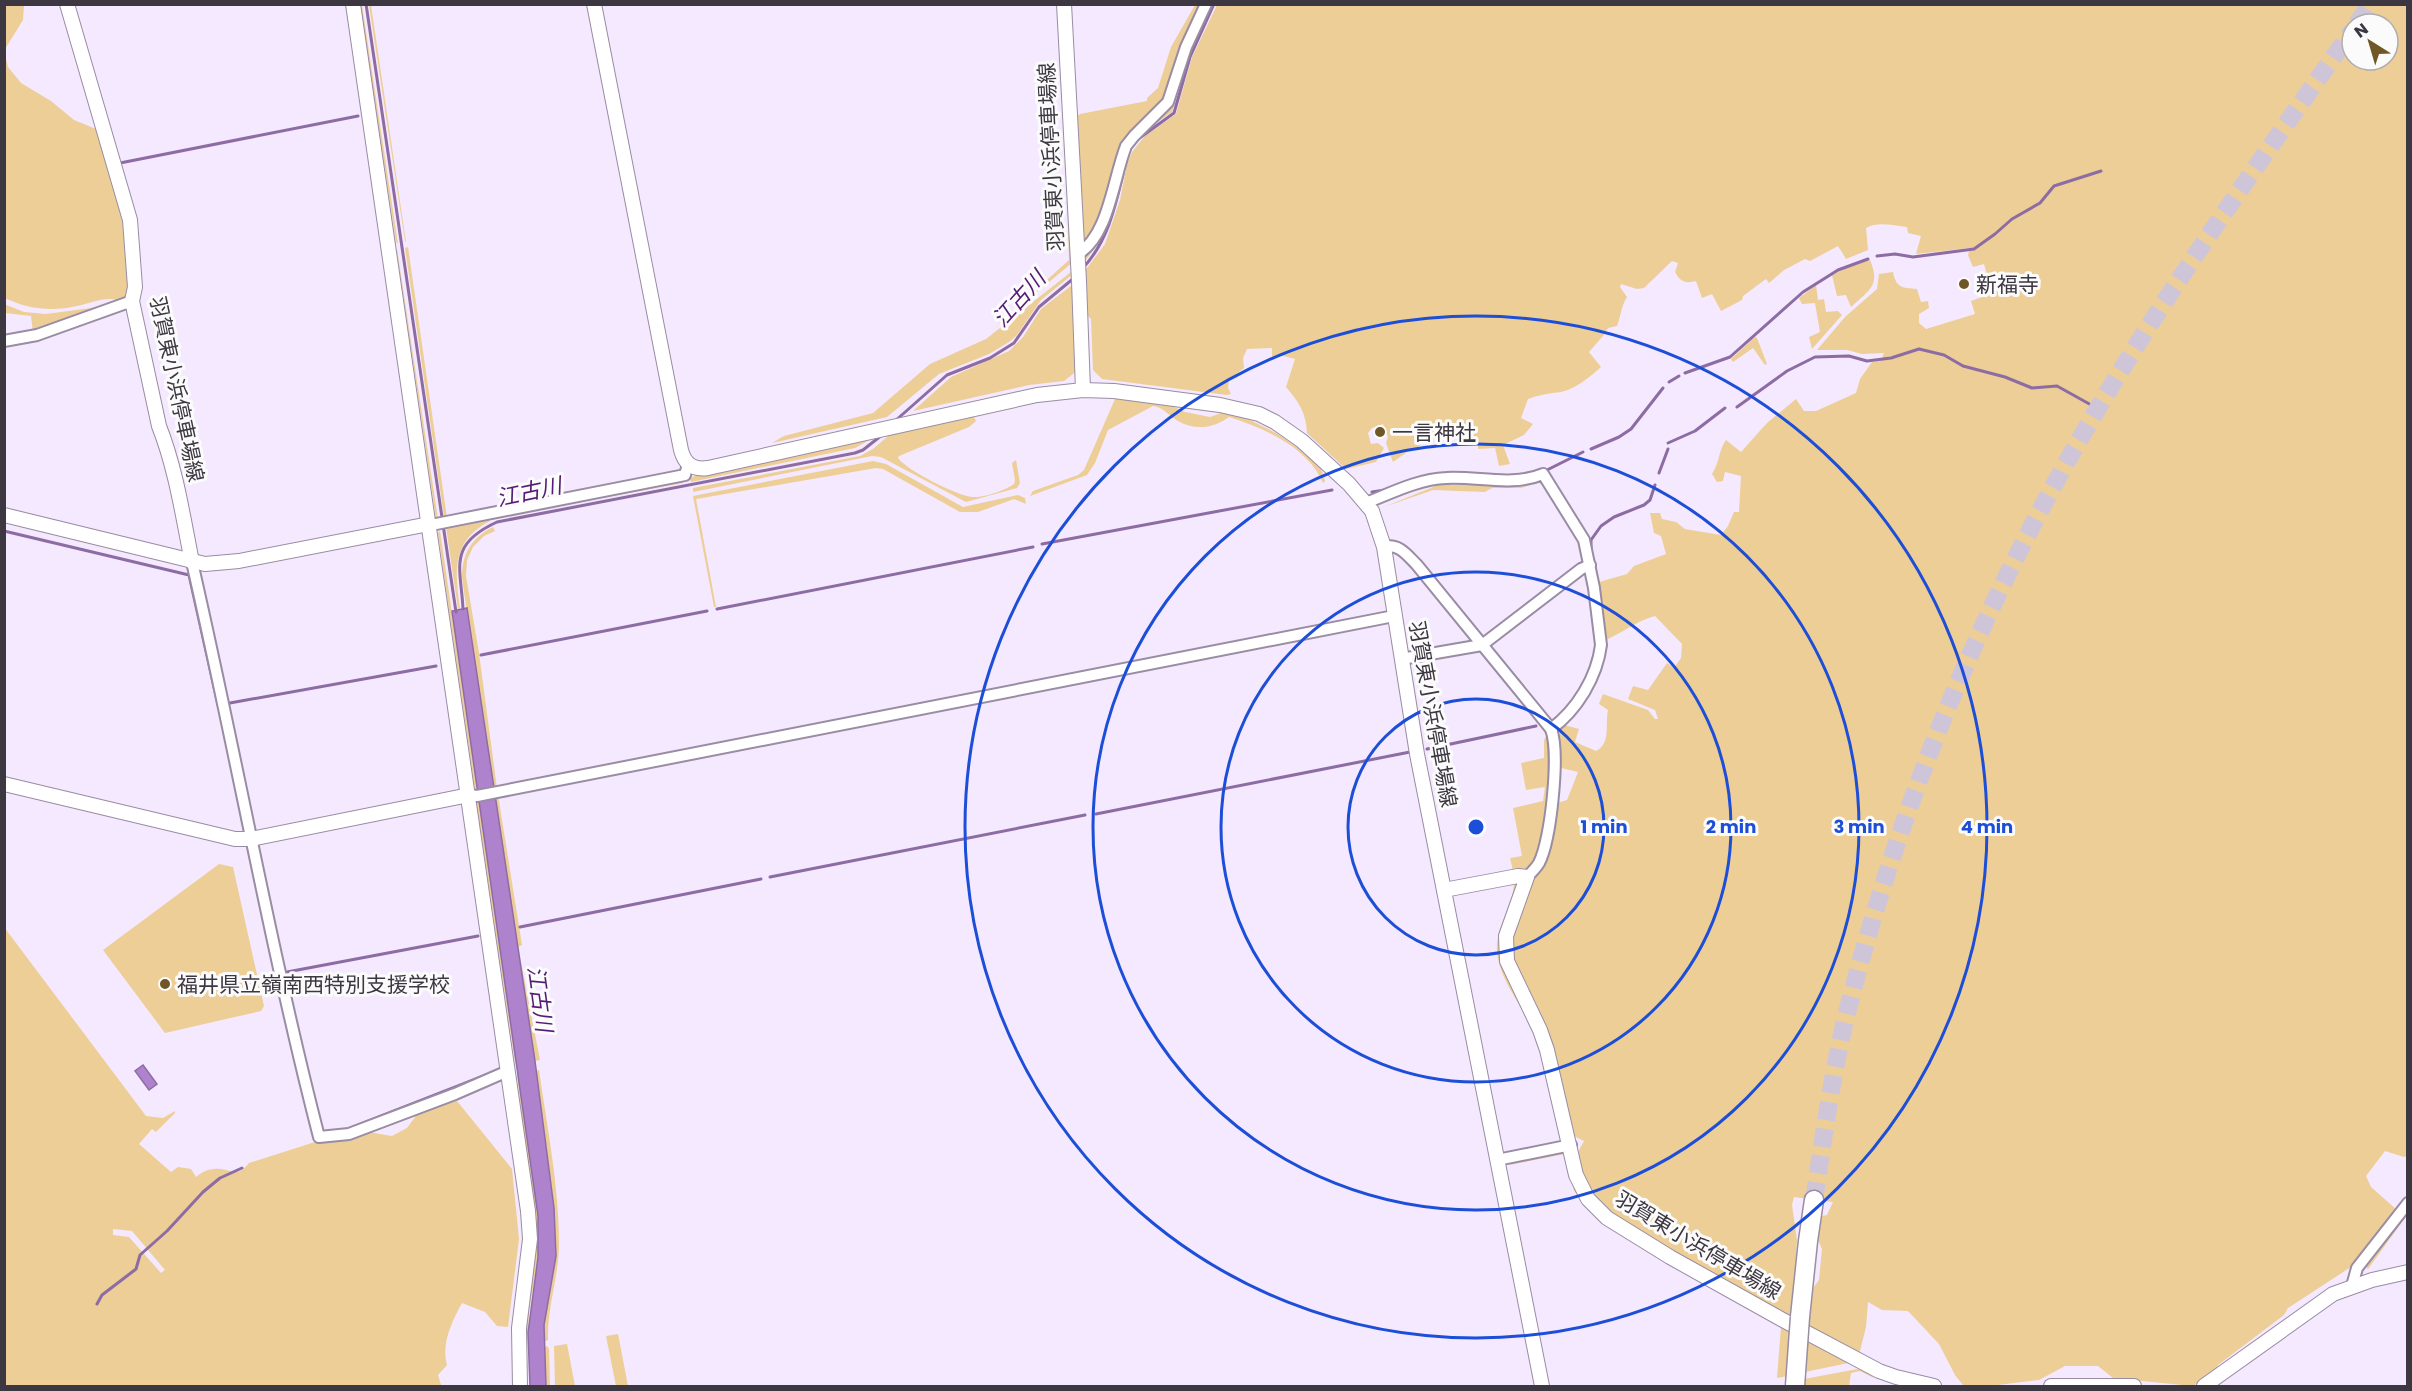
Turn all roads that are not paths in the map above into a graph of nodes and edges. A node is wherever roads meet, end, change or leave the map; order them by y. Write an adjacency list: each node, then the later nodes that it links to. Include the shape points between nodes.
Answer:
1 (67, 4): 7 (street, 羽賀東小浜停車場線, via 130,220 135,287)
2 (353, 4): 13 (street)
3 (594, 4): 10 (street, via 681,450)
4 (1064, 4): 6 (street, 羽賀東小浜停車場線)
5 (1206, 4): 6 (street, via 1186,47 1168,102 1126,146 1098,234)
6 (1078, 254): 9 (street, 羽賀東小浜停車場線)
7 (132, 301): 8 (street, via 37,335); 15 (street, 羽賀東小浜停車場線)
8 (4, 341)
9 (1083, 390): 10 (street, via 1037,395 708,468 696,469); 11 (street, 羽賀東小浜停車場線, via 1185,400 1258,414 1302,441)
10 (688, 464): 13 (street, via 685,475)
11 (1366, 503): 14 (street, 羽賀東小浜停車場線, via 1377,521); 16 (street, via 1444,478 1522,480 1543,474 1580,530)
12 (4, 515): 15 (street)
13 (437, 523): 15 (street, via 239,561); 22 (street)
14 (1384, 547): 17 (street, 羽賀東小浜停車場線); 18 (street, via 1398,547 1417,565)
15 (192, 562): 23 (street)
16 (1590, 565): 18 (street); 20 (street, via 1599,654 1583,694)
17 (1394, 616): 19 (street, 羽賀東小浜停車場線); 22 (street)
18 (1482, 645): 19 (street); 20 (street)
19 (1401, 659): 25 (street, 羽賀東小浜停車場線)
20 (1551, 729): 24 (street, via 1555,751 1545,845 1538,865)
21 (4, 784): 23 (street, via 235,839)
22 (473, 796): 23 (street); 26 (street)
23 (250, 838): 26 (street, via 319,1137 349,1134)
24 (1527, 877): 25 (street); 27 (street, 羽賀東小浜停車場線, via 1506,936 1507,961 1547,1050)
25 (1444, 890): 28 (street, 羽賀東小浜停車場線)
26 (508, 1071): 34 (street, via 530,1239 520,1305)
27 (1571, 1145): 28 (street); 37 (street, 羽賀東小浜停車場線, via 1582,1189 1607,1218 1670,1257 1870,1366)
28 (1497, 1160): 35 (street, 羽賀東小浜停車場線)
29 (1814, 1200): 36 (highway, bridge)
30 (2408, 1203): 32 (street, via 2357,1268)
31 (2408, 1272): 32 (street)
32 (2352, 1286): 33 (street, via 2312,1308)
33 (2211, 1385)
34 (519, 1386)
35 (1542, 1386)
36 (1795, 1386)
37 (1934, 1386)
38 (2051, 1386): 39 (street)
39 (2134, 1386)

